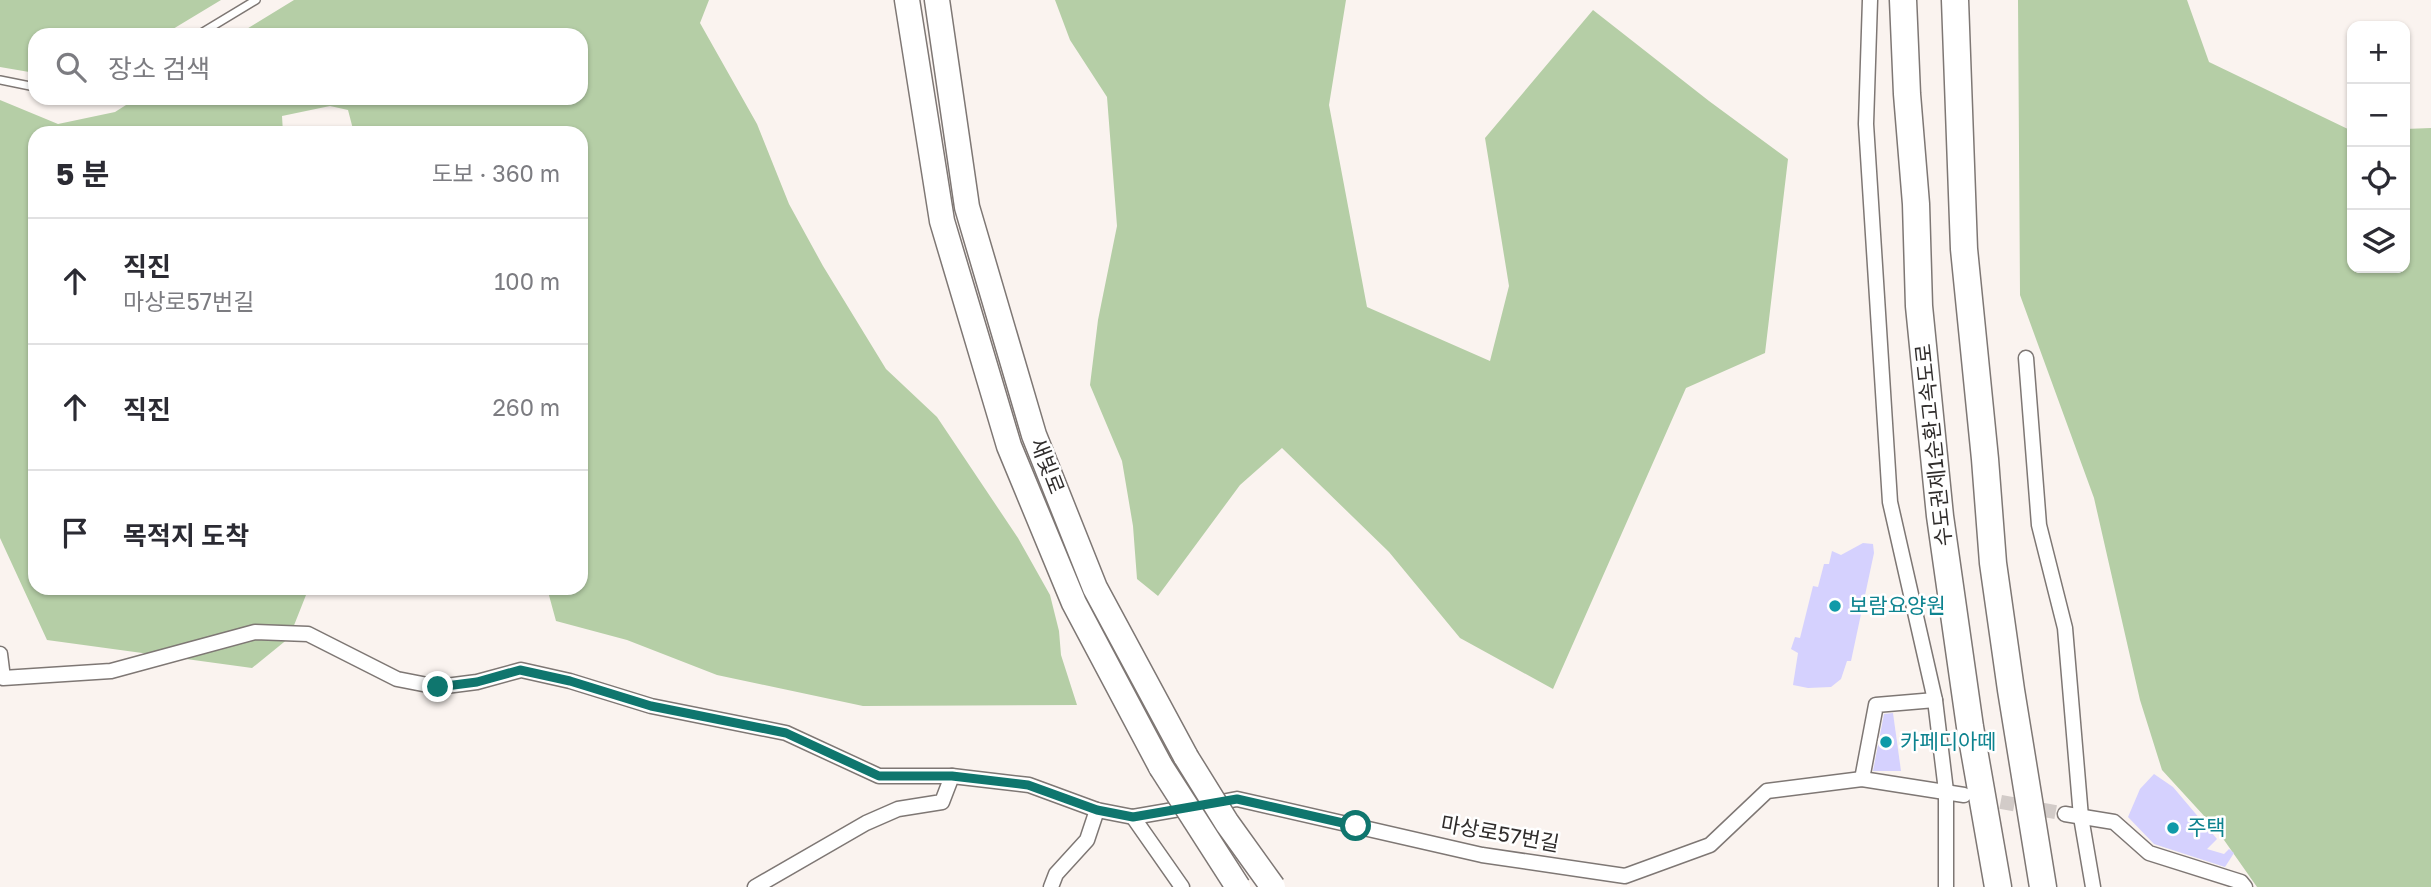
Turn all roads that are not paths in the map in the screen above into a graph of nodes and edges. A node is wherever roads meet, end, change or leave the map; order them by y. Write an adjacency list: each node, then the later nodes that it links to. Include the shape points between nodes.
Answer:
1 (256, 0): 7 (lane)
2 (907, 0): 24 (highway, 새빛로, bridge, via 942,221 1009,446 1074,603 1161,767)
3 (937, 0): 25 (highway, 새빛로, bridge, via 967,207 1034,435 1095,587 1185,757)
4 (1870, 0): 12 (street, via 1866,124 1890,502)
5 (1903, 0): 27 (highway, 수도권제1순환고속도로, via 1919,306 1940,516)
6 (1955, 0): 28 (highway, via 1964,249 1993,563)
7 (210, 28)
8 (0, 80): 9 (lane)
9 (28, 86)
10 (2026, 358): 20 (street, via 2039,526 2065,628)
11 (0, 654): 13 (street, 마상로57번길, via 3,678 111,671 255,632 308,634 397,679 438,687 520,670 651,706 786,733 879,776)
12 (1935, 700): 14 (street, via 1876,705); 15 (street)
13 (952, 776): 17 (street, 마상로57번길, via 1028,785); 21 (street, via 942,802 898,809 866,823)
14 (1862, 779): 15 (street, 마상로57번길); 19 (street, 마상로57번길, via 1767,791 1710,845 1625,876 1482,855 1237,799)
15 (1946, 791): 16 (street, 마상로57번길); 26 (street)
16 (1964, 794)
17 (1097, 810): 19 (street, 마상로57번길); 22 (street, via 1087,840 1056,874)
18 (2065, 814): 20 (street)
19 (1133, 817): 23 (street)
20 (2081, 817): 29 (street); 30 (street, via 2114,822 2149,853)
21 (755, 887)
22 (1051, 887)
23 (1182, 887)
24 (1238, 887)
25 (1273, 887)
26 (1946, 887)
27 (1998, 887)
28 (2043, 887)
29 (2093, 887)
30 (2245, 887)

